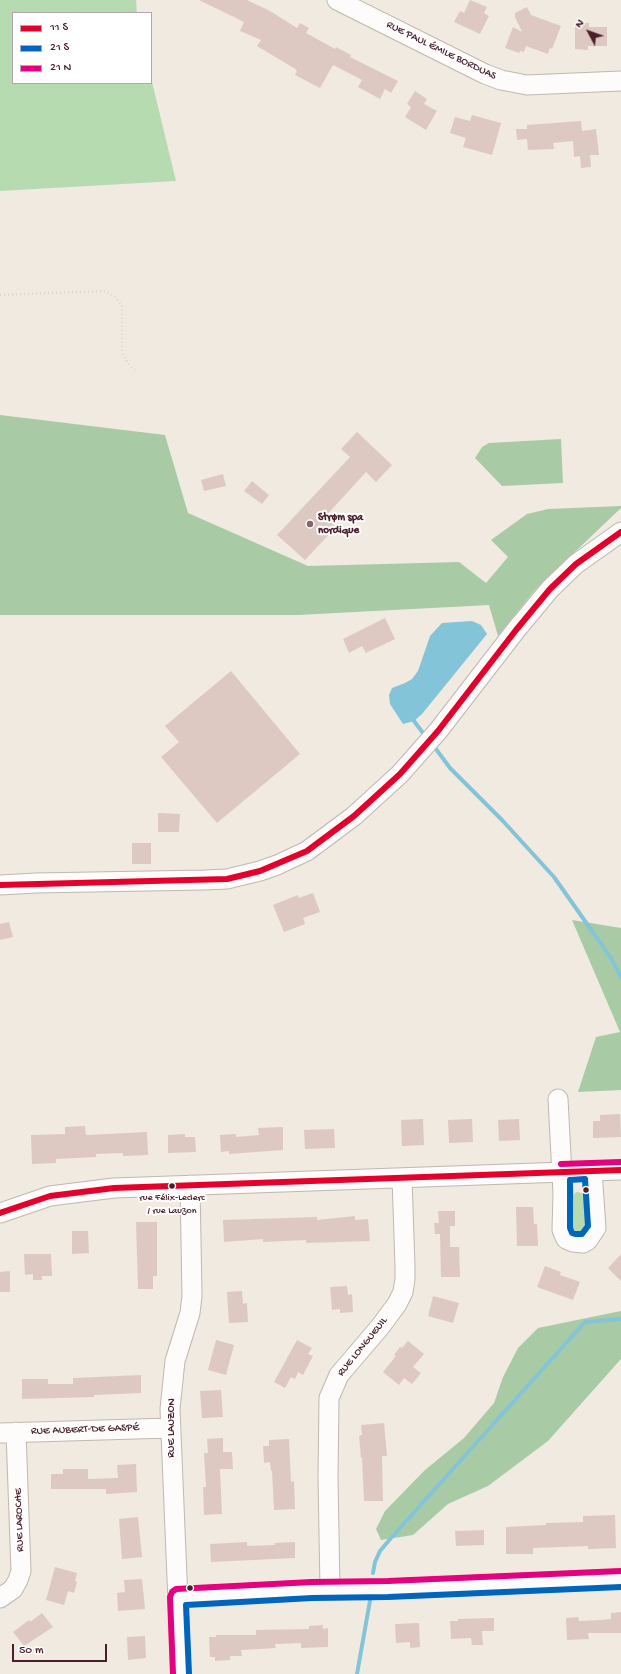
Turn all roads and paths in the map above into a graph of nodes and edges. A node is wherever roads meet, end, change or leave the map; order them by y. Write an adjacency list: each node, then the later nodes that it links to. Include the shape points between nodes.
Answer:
1 (337, 0): 2 (street, RUE PAUL ÉMILE BORDUAS)
2 (359, 5): 3 (street, RUE PAUL ÉMILE BORDUAS, via 485,74 501,80 527,85)
3 (621, 81)
4 (0, 295): 5 (path, via 105,291 115,297 122,306 122,353)
5 (135, 370)
6 (621, 532): 7 (street, via 576,564 550,589 421,751 378,794 307,851 260,871 227,879)
7 (0, 885)
8 (558, 1099): 11 (street)
9 (621, 1170): 10 (street)
10 (592, 1171): 11 (street); 11 (street, via 596,1228 592,1237 583,1243 570,1241 563,1235)
11 (561, 1172): 12 (street)
12 (402, 1178): 13 (street); 18 (street, RUE LONGUEUIL, via 405,1279 403,1292 380,1327 339,1376 329,1398)
13 (190, 1185): 14 (street, via 89,1190 38,1199); 15 (street, RUE LAUZON, via 192,1296 190,1312 173,1368)
14 (0, 1213)
15 (170, 1428): 16 (street, RUE AUBERT-DE GASPÉ); 19 (street, RUE LAUZON)
16 (8, 1433): 20 (street, RUE LAROCHE, via 21,1571 13,1589)
17 (621, 1579): 18 (street)
18 (330, 1589): 19 (street)
19 (178, 1597): 21 (street, RUE LAUZON)
20 (0, 1598)
21 (181, 1674)

